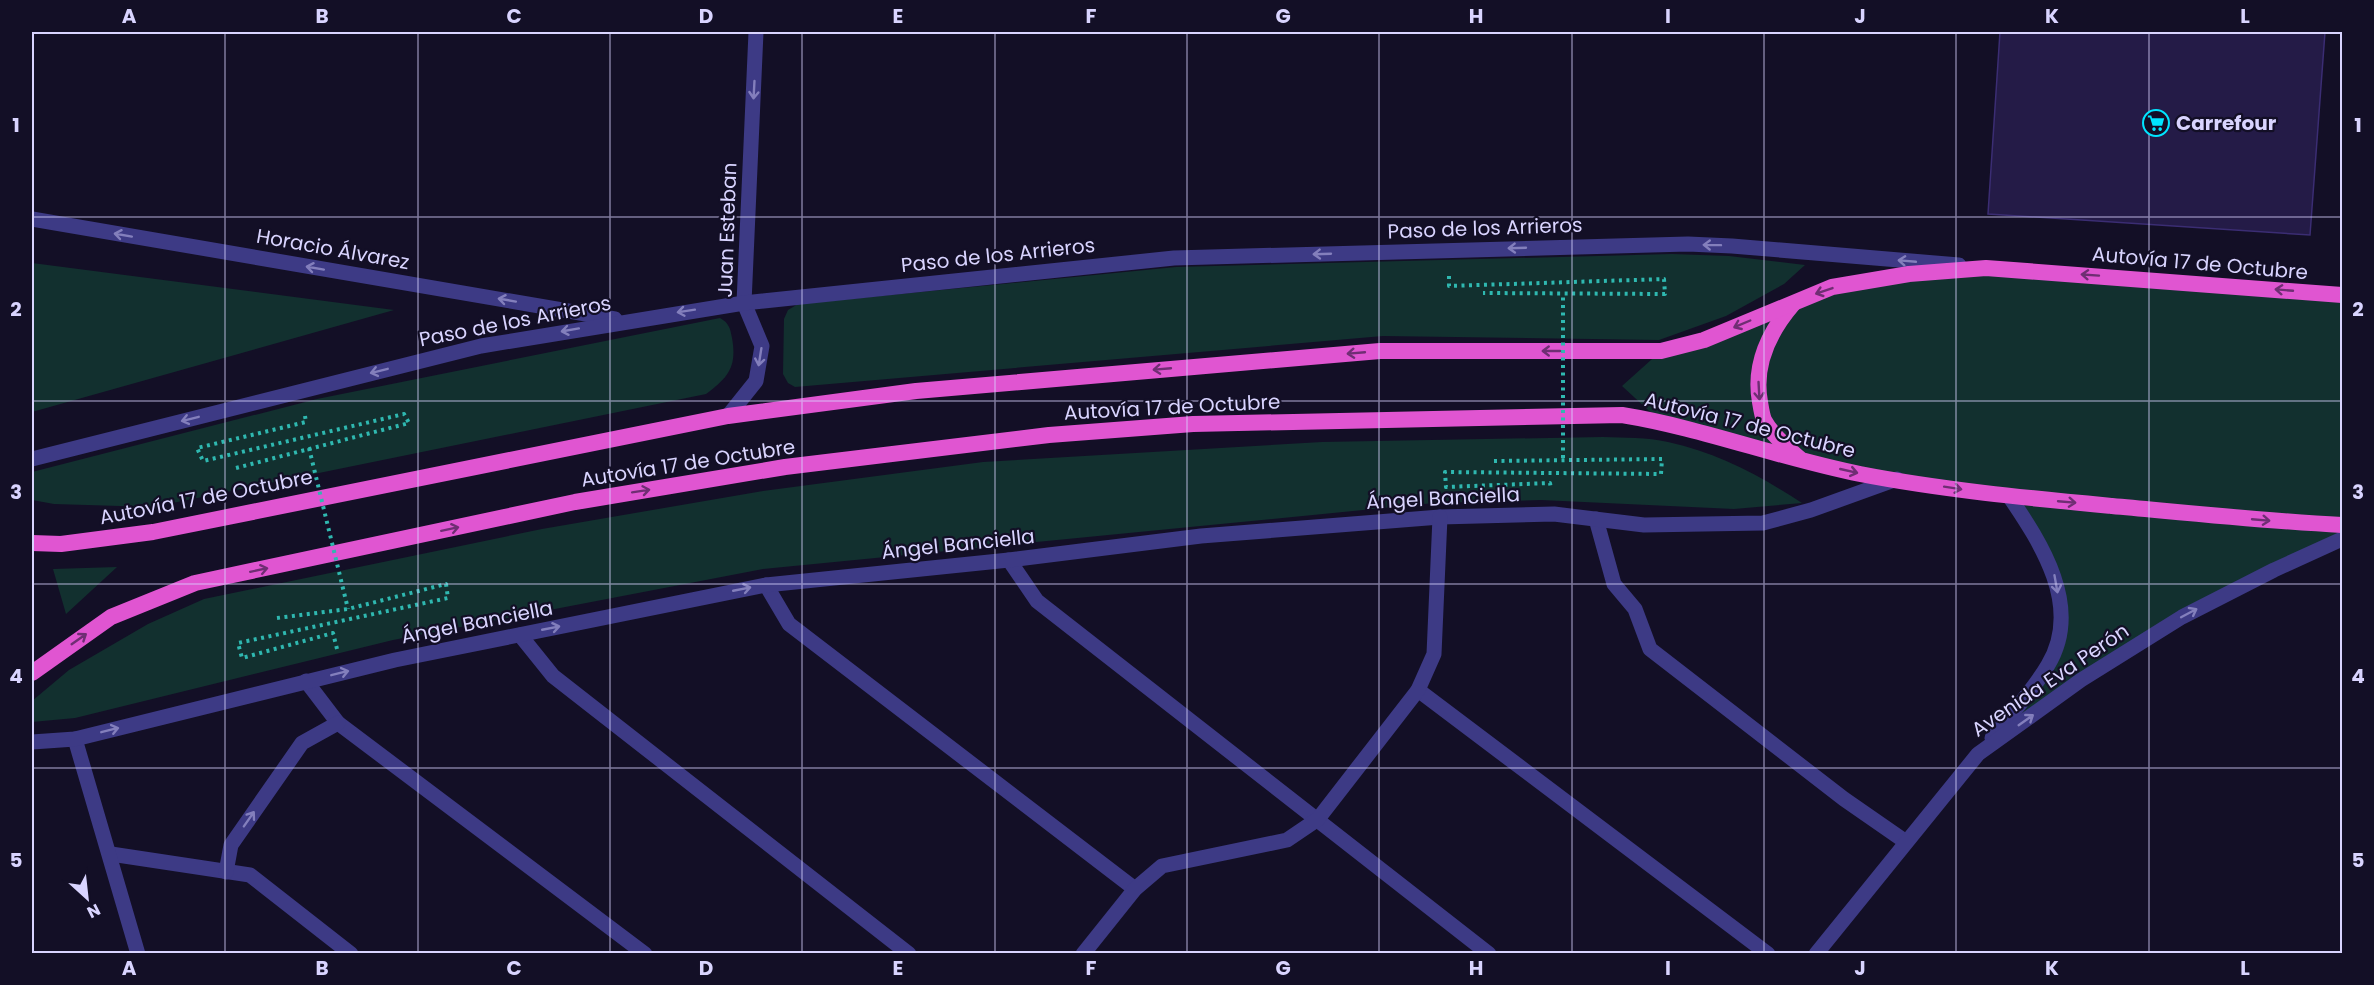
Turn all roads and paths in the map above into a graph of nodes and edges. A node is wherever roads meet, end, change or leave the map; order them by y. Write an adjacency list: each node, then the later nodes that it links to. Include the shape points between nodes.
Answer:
1 (756, 32): 9 (street, Juan Esteban, one-way to 9)
2 (32, 219): 10 (street, Horacio Álvarez, one-way to 2)
3 (1986, 268): 7 (highway, Autovía 17 de Octubre, one-way to 3); 8 (highway, Autovía 17 de Octubre, one-way to 8, via 1909,274 1832,287); 9 (street, Paso de los Arrieros, one-way to 9, via 1732,246 1552,247 1174,258)
4 (1448, 270): 6 (path, via 1449,286 1664,279 1665,294)
5 (1484, 293): 6 (path)
6 (1563, 293): 14 (path, bridge)
7 (2343, 295)
8 (1795, 301): 12 (highway, Autovía 17 de Octubre, one-way to 12, via 1704,340 1661,351 1380,351 916,391); 16 (highway, one-way to 16, via 1775,324 1765,344 1758,391 1764,419 1781,442)
9 (744, 303): 10 (street, Paso de los Arrieros, one-way to 10); 12 (street, Juan Esteban, one-way to 12, via 762,346 756,381)
10 (627, 321): 11 (street, Paso de los Arrieros, one-way to 11, via 480,345)
11 (301, 391): 13 (path, via 306,422 197,448 203,461 404,414 409,423); 15 (street, Paso de los Arrieros, one-way to 15)
12 (728, 416): 26 (highway, Autovía 17 de Octubre, via 153,532 60,544)
13 (309, 448): 18 (path); 29 (path, bridge)
14 (1563, 458): 17 (path); 21 (path, via 1662,459 1661,474 1445,472 1446,487 1550,483)
15 (32, 459)
16 (1802, 460): 19 (highway, Autovía 17 de Octubre, one-way to 19); 33 (highway, Autovía 17 de Octubre, one-way to 16, via 111,617 195,583 574,502 786,467 1038,436 1193,424 1622,415 1660,421)
17 (1494, 461)
18 (236, 468)
19 (1897, 479): 20 (highway, Autovía 17 de Octubre, one-way to 20); 23 (street, Ángel Banciella, via 1763,523 1644,525)
20 (2009, 496): 24 (highway, Autovía 17 de Octubre, one-way to 24); 39 (street, one-way to 39, via 2037,536 2054,572 2060,631 2049,664)
21 (1554, 514): 22 (street, Ángel Banciella); 23 (street, Ángel Banciella)
22 (1440, 517): 27 (street, Ángel Banciella, via 1201,536); 35 (street, via 1434,654)
23 (1596, 519): 41 (street, via 1614,584 1635,609 1650,649)
24 (2343, 525)
25 (2343, 540): 39 (street, Avenida Eva Perón, one-way to 25, via 2081,680 2182,617)
26 (32, 543)
27 (1009, 560): 28 (street, Ángel Banciella); 40 (street, via 1037,601)
28 (766, 585): 31 (street, Ángel Banciella, one-way to 28); 44 (street, via 789,624)
29 (348, 609): 30 (path); 32 (path, via 446,584 448,598 238,643 242,658 333,633)
30 (277, 618)
31 (520, 635): 32 (street, Ángel Banciella); 48 (street, via 553,676)
32 (342, 672): 34 (street, Ángel Banciella, one-way to 32)
33 (32, 673)
34 (306, 681): 36 (street); 37 (street, Ángel Banciella, one-way to 34)
35 (1418, 690): 40 (street); 51 (street)
36 (338, 723): 43 (street, one-way to 36, via 231,844 302,743); 47 (street)
37 (75, 739): 38 (street, Ángel Banciella); 42 (street)
38 (32, 742)
39 (1978, 753): 41 (street, Avenida Eva Perón)
40 (1318, 819): 44 (street, via 1287,840 1162,866); 50 (street)
41 (1906, 842): 52 (street, Avenida Eva Perón)
42 (111, 854): 43 (street); 45 (street)
43 (226, 872): 46 (street, via 250,875)
44 (1135, 889): 49 (street)
45 (138, 954)
46 (351, 954)
47 (645, 954)
48 (909, 954)
49 (1083, 954)
50 (1489, 954)
51 (1768, 954)
52 (1816, 954)

